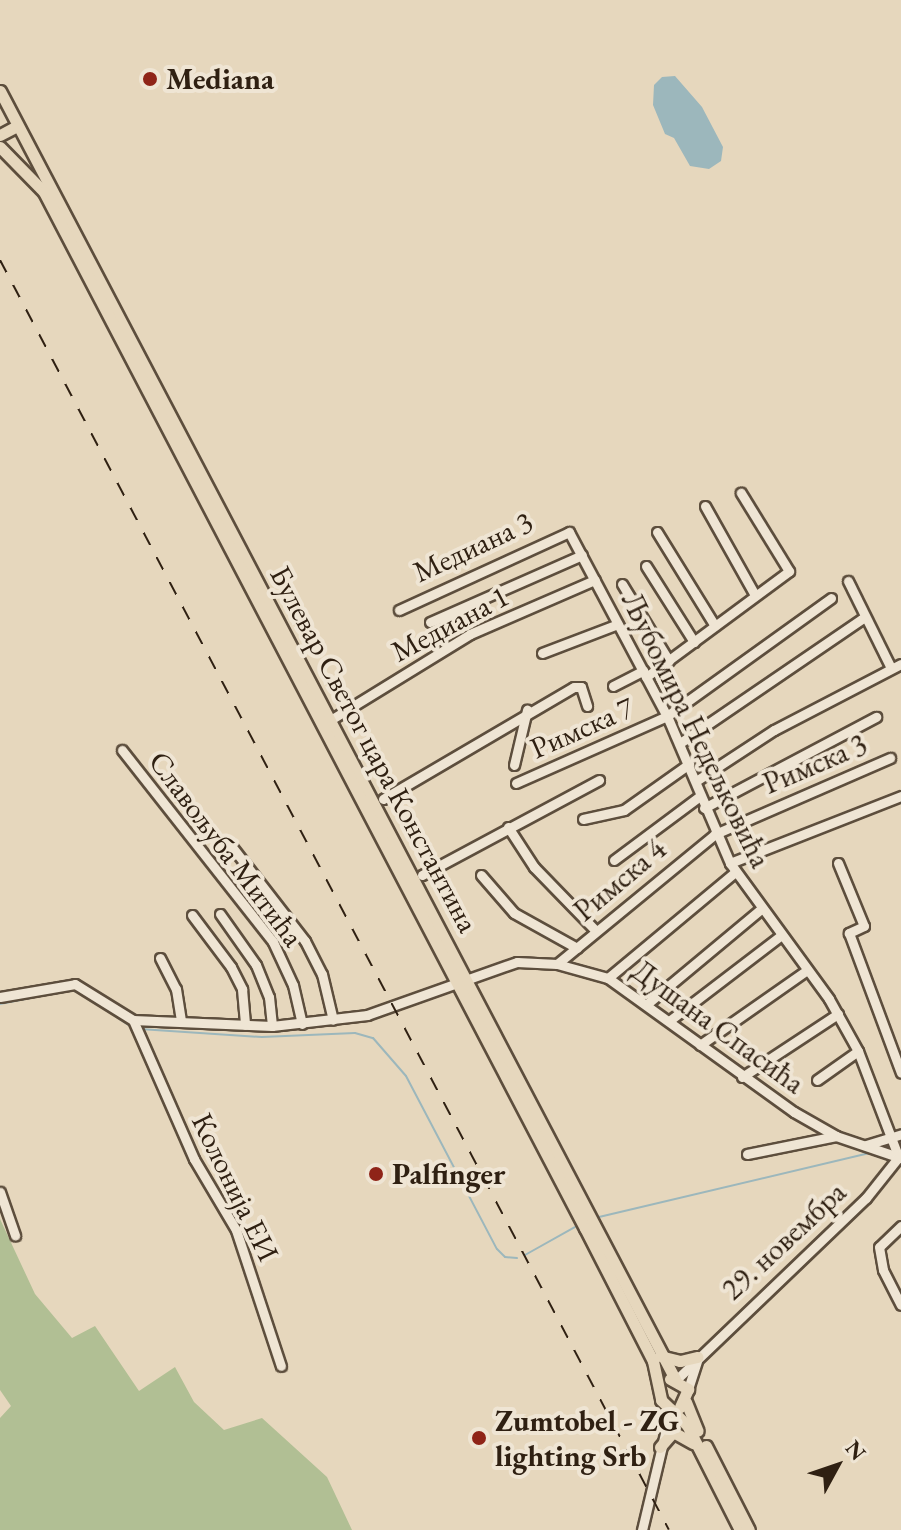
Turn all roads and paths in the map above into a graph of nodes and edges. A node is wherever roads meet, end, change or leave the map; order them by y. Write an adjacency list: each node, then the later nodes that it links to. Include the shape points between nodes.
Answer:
1 (0, 91): 2 (main road)
2 (17, 126): 3 (main road); 4 (main road, Булевар Светог цара Константина, via 26,133)
3 (1, 130)
4 (28, 144): 6 (main road); 33 (main road, Булевар Светог цара Константина)
5 (0, 147): 6 (main road, Булевар Светог цара Константина)
6 (13, 156): 64 (main road, Булевар Светог цара Константина, via 44,192)
7 (741, 493): 16 (street, via 789,571)
8 (705, 506): 16 (street)
9 (569, 532): 11 (street, Љубомира Недељковића); 18 (street, Медиана 3)
10 (657, 532): 22 (street)
11 (582, 555): 13 (street, Љубомира Недељковића); 20 (street)
12 (646, 566): 23 (street)
13 (595, 580): 21 (street, Љубомира Недељковића); 33 (street, Медиана 1, via 470,634)
14 (848, 581): 19 (street)
15 (622, 584): 25 (street)
16 (755, 595): 22 (street)
17 (831, 598): 31 (street, Римска 7)
18 (399, 610)
19 (865, 617): 26 (street); 34 (street)
20 (430, 622)
21 (618, 624): 24 (street); 27 (street, Љубомира Недељковића)
22 (715, 626): 23 (street)
23 (694, 642): 25 (street)
24 (542, 653)
25 (669, 661): 27 (street)
26 (896, 666): 40 (street, via 774,730)
27 (645, 674): 28 (street); 31 (street, Љубомира Недељковића)
28 (613, 686)
29 (587, 706): 30 (street, via 578,686)
30 (527, 710): 38 (street); 44 (street)
31 (667, 716): 34 (street, Љубомира Недељковића); 41 (street, Римска 7)
32 (876, 717): 45 (street)
33 (332, 719): 64 (main road, Булевар Светог цара Константина)
34 (680, 743): 37 (street, Љубомира Недељковића)
35 (122, 750): 72 (street, Славољуба Митића, via 273,942 293,985)
36 (890, 758): 48 (street, Римска 3)
37 (689, 764): 40 (street, Љубомира Недељковића); 46 (street, via 624,810)
38 (514, 765)
39 (599, 780): 47 (street)
40 (696, 781): 42 (street, Љубомира Недељковића)
41 (516, 783)
42 (700, 796): 45 (street, Љубомира Недељковића); 50 (street)
43 (901, 796): 52 (street)
44 (383, 799)
45 (704, 808): 48 (street, Љубомира Недељковића)
46 (583, 819)
47 (508, 827): 53 (street); 58 (street, via 534,867)
48 (715, 834): 52 (street, Љубомира Недељковића); 58 (street, Римска 4)
49 (229, 843): 69 (street, via 310,949)
50 (614, 860)
51 (838, 863): 78 (street, via 864,926 849,933)
52 (733, 868): 55 (street, Љубомира Недељковића); 65 (street)
53 (422, 875)
54 (481, 875): 60 (street, via 514,913)
55 (761, 909): 59 (street, Љубомира Недељковића); 67 (street)
56 (220, 914): 75 (street, via 256,965 269,997)
57 (192, 915): 73 (street, via 242,989)
58 (596, 931): 60 (street, Римска 4)
59 (780, 936): 63 (street, Љубомира Недељковића); 71 (street)
60 (577, 948): 62 (street, Римска 4)
61 (160, 958): 70 (street, via 172,975)
62 (557, 964): 64 (street, Душана Спасића, via 517,962); 65 (street, Душана Спасића)
63 (807, 970): 68 (street, Љубомира Недељковића); 76 (street)
64 (462, 978): 69 (street, Душана Спасића, via 367,1015); 89 (main road, Булевар Светог цара Константина); 93 (main road, Булевар Светог цара Константина, via 653,1361)
65 (608, 978): 67 (street, Душана Спасића)
66 (0, 997): 74 (street, via 81,985)
67 (647, 1004): 71 (street, Душана Спасића)
68 (838, 1014): 77 (street, Љубомира Недељковића); 79 (street)
69 (333, 1020): 72 (street, Душана Спасића)
70 (181, 1021): 73 (street, Душана Спасића); 74 (street, Душана Спасића)
71 (669, 1021): 76 (street, Душана Спасића)
72 (302, 1024): 75 (street, Душана Спасића)
73 (245, 1025): 75 (street, Душана Спасића)
74 (134, 1026): 91 (street, Колонија ЕИ, via 194,1159 236,1230)
75 (272, 1026)
76 (700, 1045): 79 (street, Душана Спасића)
77 (858, 1051): 80 (street); 83 (street, Љубомира Недељковића)
78 (901, 1073)
79 (742, 1077): 81 (street, Душана Спасића)
80 (817, 1080)
81 (836, 1136): 82 (street, Душана Спасића); 84 (street)
82 (870, 1146): 83 (street); 83 (street, Душана Спасића, via 885,1152)
83 (898, 1147): 90 (street, 29. новембра, via 866,1198)
84 (747, 1154)
85 (0, 1192): 87 (street)
86 (901, 1226): 88 (street, via 879,1247 887,1280)
87 (15, 1235)
88 (901, 1305)
89 (660, 1355): 90 (main road, via 680,1361); 92 (main road, Булевар Светог цара Константина)
90 (698, 1357): 92 (street, 29. новембра); 94 (street, 29. новембра)
91 (281, 1366)
92 (676, 1379): 93 (main road); 94 (main road, Булевар Светог цара Константина)
93 (661, 1387): 96 (main road, Булевар Светог цара Константина)
94 (688, 1389): 95 (main road)
95 (686, 1402): 96 (main road); 101 (main road)
96 (669, 1406): 97 (street); 98 (main road)
97 (660, 1447): 98 (main road, via 668,1436 681,1433); 99 (street)
98 (700, 1452): 100 (main road)
99 (642, 1530)
100 (740, 1530)
101 (749, 1530)

